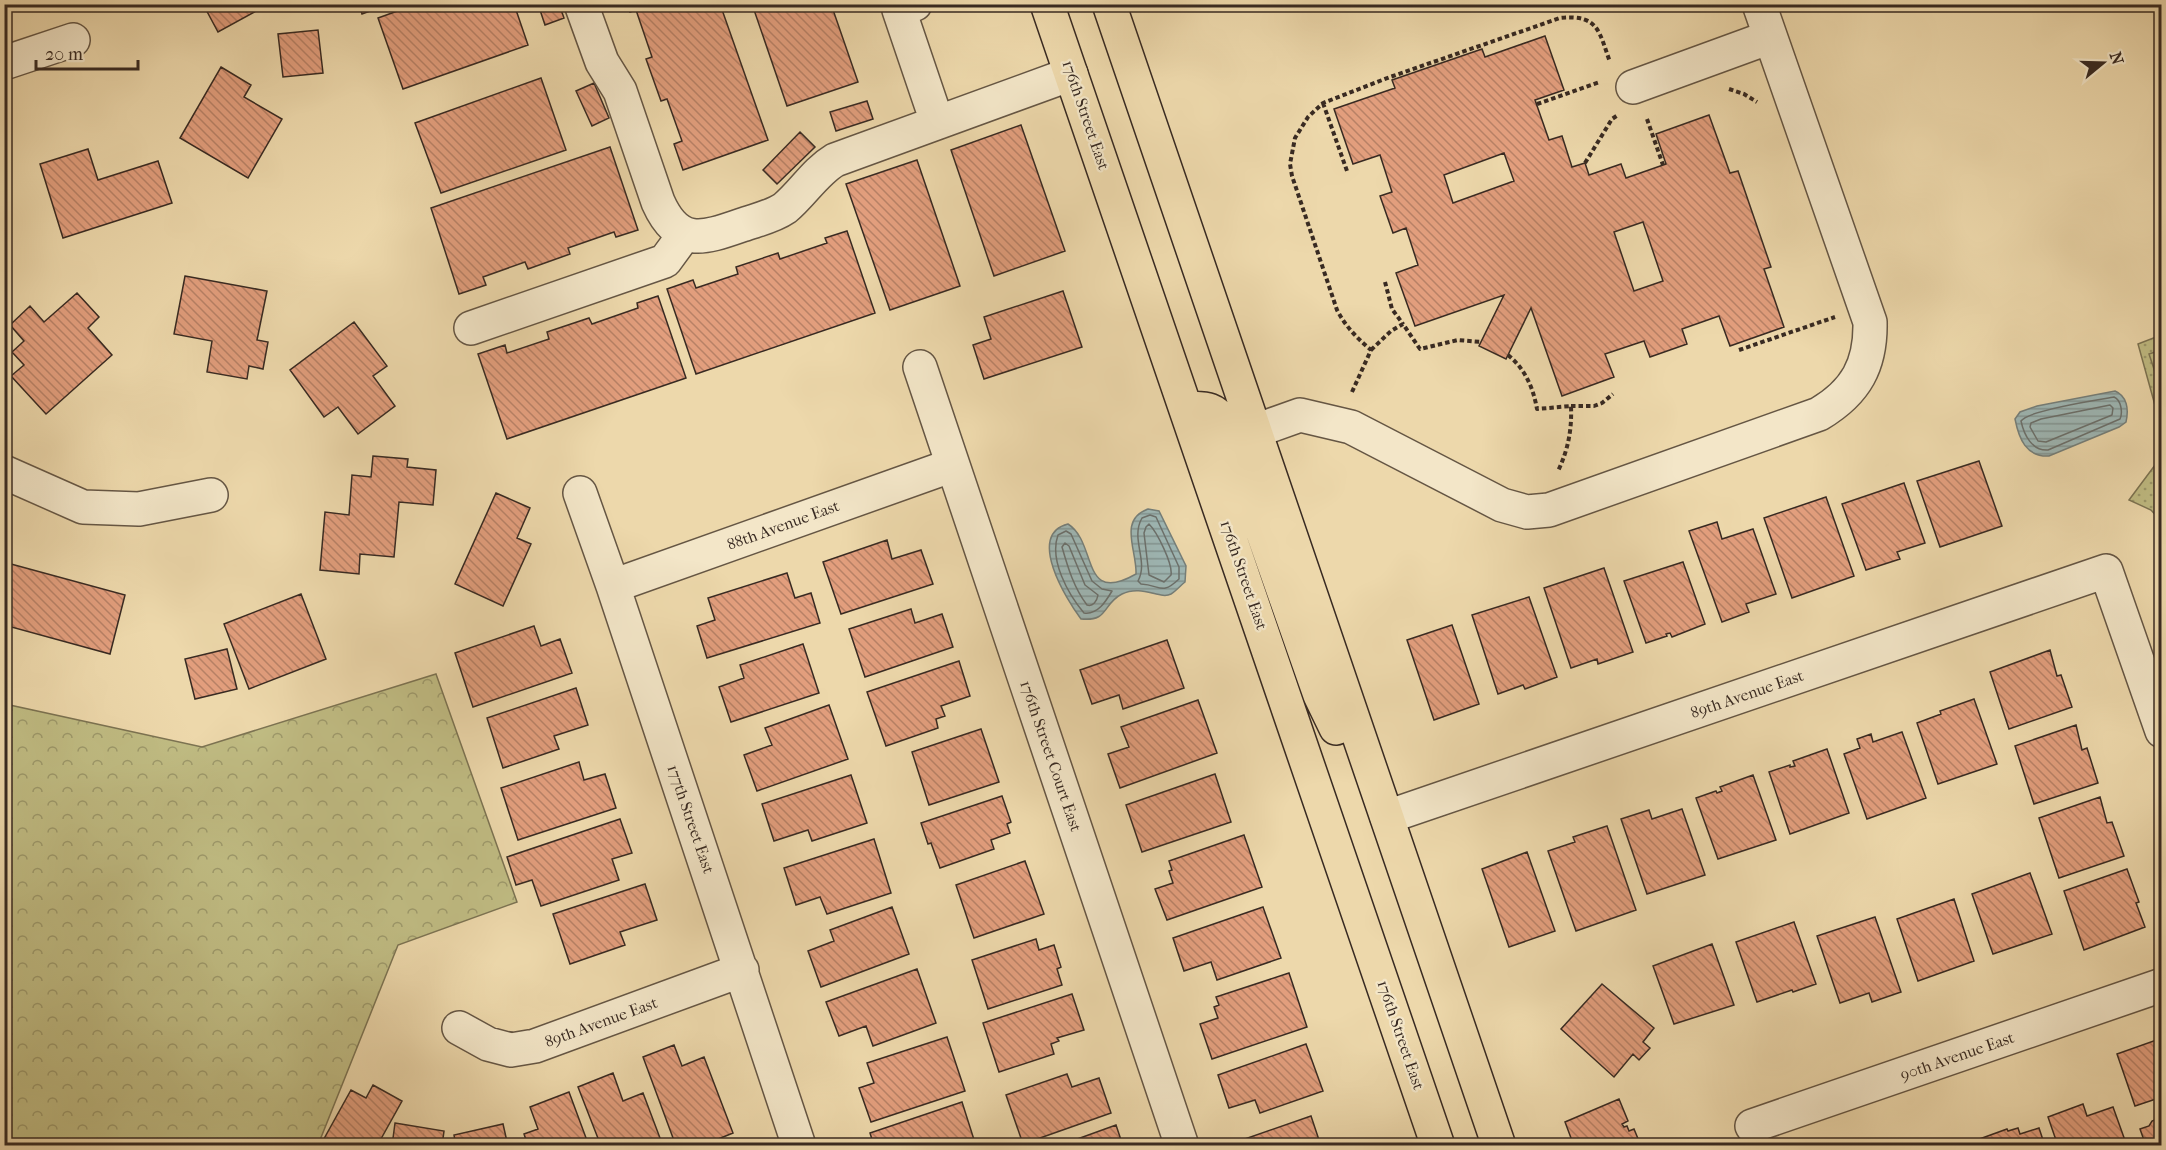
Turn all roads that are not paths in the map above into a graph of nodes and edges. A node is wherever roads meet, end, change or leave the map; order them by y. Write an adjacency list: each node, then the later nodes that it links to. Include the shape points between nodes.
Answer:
1 (581, 4): 12 (street, via 602,62 620,91 664,217)
2 (915, 4): 11 (street, via 899,10)
3 (1047, 4): 9 (main road, 176th Street East)
4 (1109, 4): 16 (main road)
5 (1759, 4): 6 (street)
6 (1770, 37): 10 (street); 16 (street, via 1869,322 1866,361 1856,382 1838,403 1819,414 1549,510 1527,512 1502,505 1351,427 1300,415)
7 (74, 40): 8 (street)
8 (4, 63)
9 (1071, 74): 11 (street); 15 (main road, 176th Street East)
10 (1619, 86)
11 (937, 122): 12 (street, via 826,165 786,207 774,214 711,236)
12 (684, 235): 13 (street, via 664,261)
13 (471, 328)
14 (920, 367): 17 (street, 176th Street Court East)
15 (1187, 408): 23 (main road, via 1208,409 1224,422 1320,694); 27 (main road, 176th Street East)
16 (1255, 431): 23 (main road)
17 (953, 465): 21 (street, 88th Avenue East); 30 (street, 176th Street Court East)
18 (4, 472): 20 (street, via 83,507 139,509)
19 (580, 493): 21 (street, 177th Street East)
20 (211, 495)
21 (613, 586): 24 (street, 177th Street East)
22 (2162, 731): 23 (street, 89th Avenue East, via 2106,571)
23 (1384, 809): 33 (main road)
24 (742, 970): 26 (street, 89th Avenue East, via 535,1046 511,1050 488,1044); 29 (street, 177th Street East)
25 (2162, 986): 28 (street, 90th Avenue East)
26 (459, 1028)
27 (1420, 1093): 31 (main road, 176th Street East); 32 (main road)
28 (1752, 1126)
29 (799, 1146)
30 (1182, 1146)
31 (1438, 1146)
32 (1449, 1146)
33 (1499, 1146)

